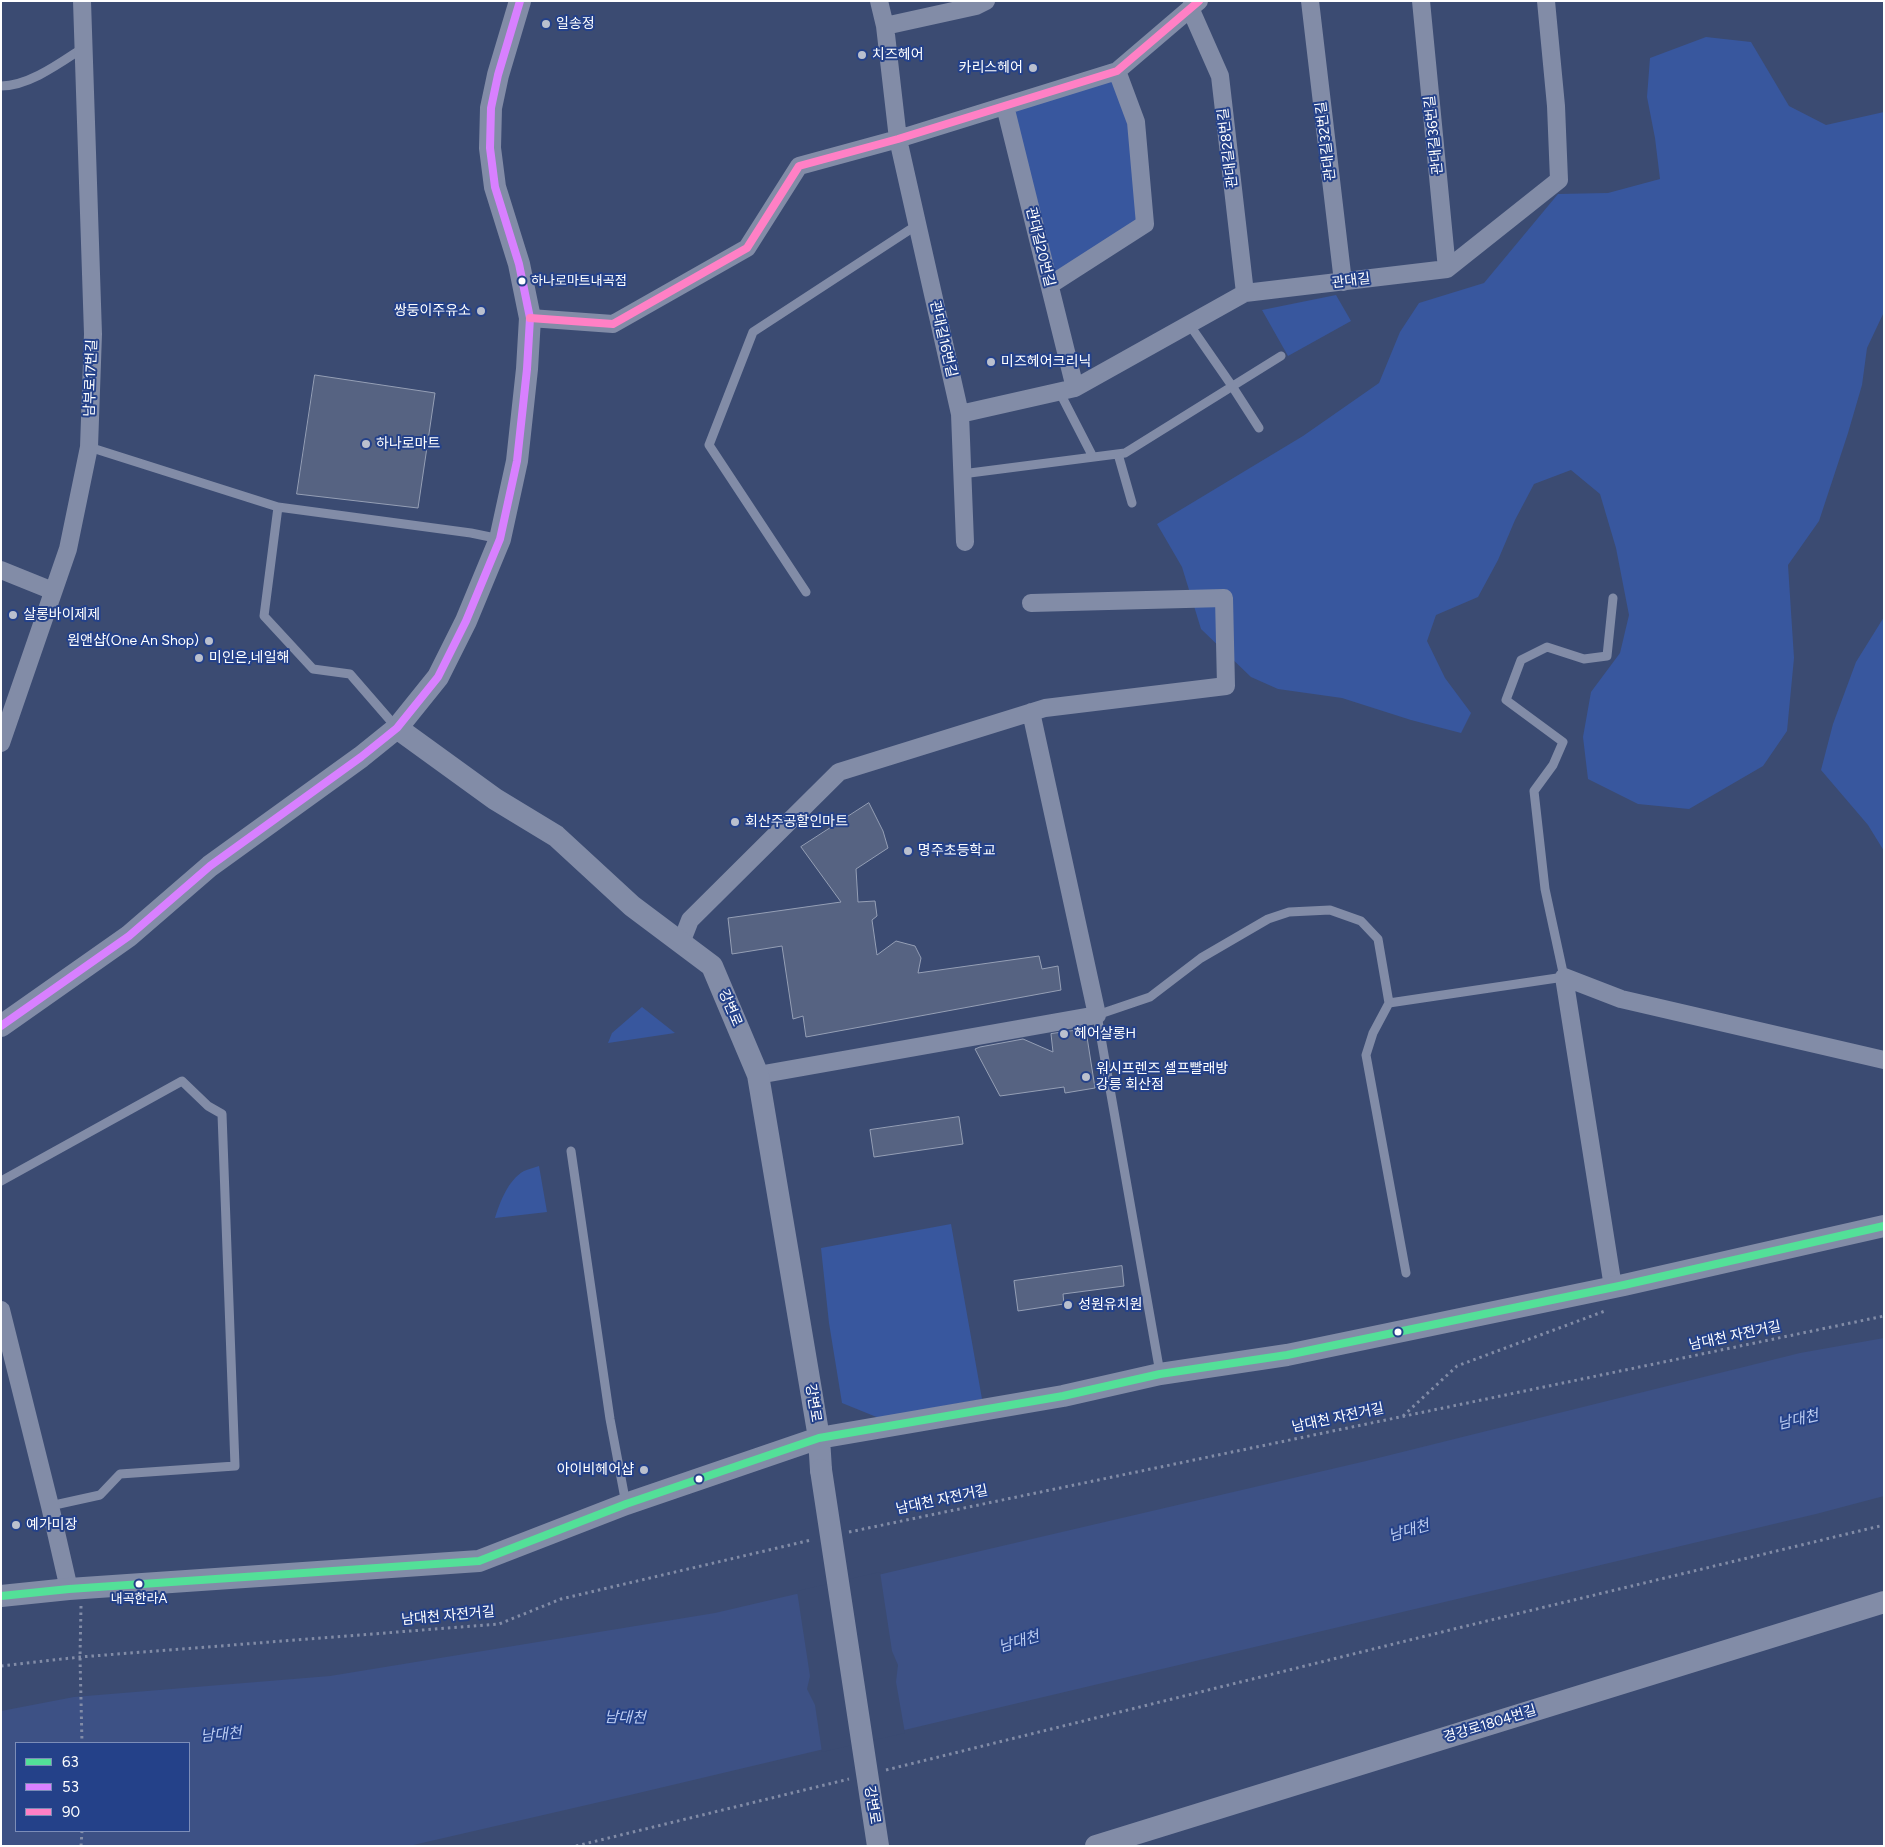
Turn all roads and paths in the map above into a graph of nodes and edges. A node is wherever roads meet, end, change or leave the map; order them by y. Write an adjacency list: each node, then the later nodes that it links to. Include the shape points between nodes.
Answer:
1 (82, 1): 10 (street, 남부로17번길)
2 (520, 1): 20 (street, via 491,108 490,148 495,187 519,264)
3 (879, 1): 9 (street, 관대길16번길)
4 (986, 1): 9 (street)
5 (1310, 1): 17 (street, 관대길32번길)
6 (1421, 1): 16 (street, 관대길36번길)
7 (1546, 1): 16 (street, via 1560,180)
8 (1195, 5): 11 (street); 19 (street, 관대길28번길, via 1220,76)
9 (885, 26): 14 (street, 관대길16번길)
10 (83, 48): 12 (lane, via 39,75); 27 (street, 남부로17번길, via 93,334)
11 (1116, 71): 13 (street); 18 (street, via 1136,122 1145,224)
12 (1, 86)
13 (1005, 106): 14 (street); 18 (street, 관대길20번길)
14 (898, 139): 15 (street, 관대길16번길); 20 (street, via 798,166 747,248 613,324)
15 (917, 226): 25 (street, 관대길16번길); 37 (lane, via 753,332 709,445)
16 (1448, 269): 17 (street, 관대길)
17 (1343, 282): 19 (street, 관대길)
18 (1050, 285): 24 (street, 관대길20번길)
19 (1245, 293): 21 (street, 관대길)
20 (530, 318): 33 (street, via 517,461)
21 (1190, 324): 23 (lane); 24 (street, 관대길)
22 (1281, 356): 23 (lane)
23 (1232, 386): 26 (lane); 28 (lane, via 1125,453)
24 (1067, 389): 25 (street, 관대길); 29 (lane)
25 (960, 414): 30 (street, 관대길16번길)
26 (1259, 428)
27 (89, 447): 32 (lane); 36 (street, 남부로17번길, via 68,549)
28 (1118, 454): 29 (lane); 31 (lane)
29 (1093, 457): 30 (lane)
30 (962, 474): 34 (street, 관대길16번길)
31 (1132, 503)
32 (278, 508): 33 (lane); 41 (lane, via 264,616 312,669 350,674)
33 (500, 539): 41 (street, via 466,621 438,677)
34 (965, 542)
35 (1, 570): 36 (street)
36 (53, 591): 42 (street, 남부로17번길)
37 (806, 592)
38 (1613, 598): 44 (lane, via 1607,656 1584,659 1547,648 1521,660 1506,700 1563,742 1553,765 1534,791 1544,889)
39 (1031, 603): 40 (street, via 1224,598 1226,686)
40 (1031, 712): 43 (street, via 840,772 690,920); 46 (street)
41 (397, 728): 43 (street, 강변로, via 495,799 556,836 632,906); 47 (street, via 361,758 210,866 129,936)
42 (1, 742)
43 (681, 943): 49 (street, 강변로, via 712,966)
44 (1564, 977): 45 (lane); 48 (street, via 1621,999); 54 (street)
45 (1389, 1003): 46 (lane, via 1378,939 1361,921 1330,910 1289,912 1268,919 1201,958 1150,997); 53 (lane, via 1366,1055)
46 (1097, 1015): 49 (street); 58 (lane)
47 (1, 1026)
48 (1884, 1060)
49 (758, 1076): 60 (street, 강변로)
50 (571, 1151): 61 (lane, via 610,1419)
51 (1, 1181): 62 (lane, via 182,1081 208,1106 222,1114 235,1466 120,1474 100,1495)
52 (1884, 1226): 54 (street, 강변로)
53 (1406, 1273)
54 (1614, 1287): 58 (street, 강변로, via 1287,1354)
55 (1608, 1310): 59 (path, via 1457,1366)
56 (1884, 1316): 59 (path, 남대천 자전거길)
57 (2, 1320): 62 (street)
58 (1160, 1374): 60 (street, 강변로, via 1063,1396)
59 (1402, 1416): 64 (path, 남대천 자전거길)
60 (819, 1438): 61 (street, 강변로); 77 (street, 강변로, bridge, via 821,1470)
61 (626, 1504): 66 (street, 강변로, via 479,1561)
62 (50, 1506): 66 (street)
63 (1884, 1526): 72 (path)
64 (845, 1533)
65 (816, 1539): 69 (path, 남대천 자전거길, via 561,1599 500,1624)
66 (75, 1588): 67 (street, 강변로); 69 (path)
67 (1, 1596)
68 (1884, 1602): 78 (street, 경강로1804번길)
69 (80, 1657): 70 (path, 남대천 자전거길); 71 (path)
70 (1, 1666)
71 (82, 1742)
72 (876, 1772)
73 (857, 1777): 76 (path)
74 (82, 1832): 75 (path)
75 (81, 1846)
76 (576, 1846)
77 (878, 1846)
78 (1096, 1846)

